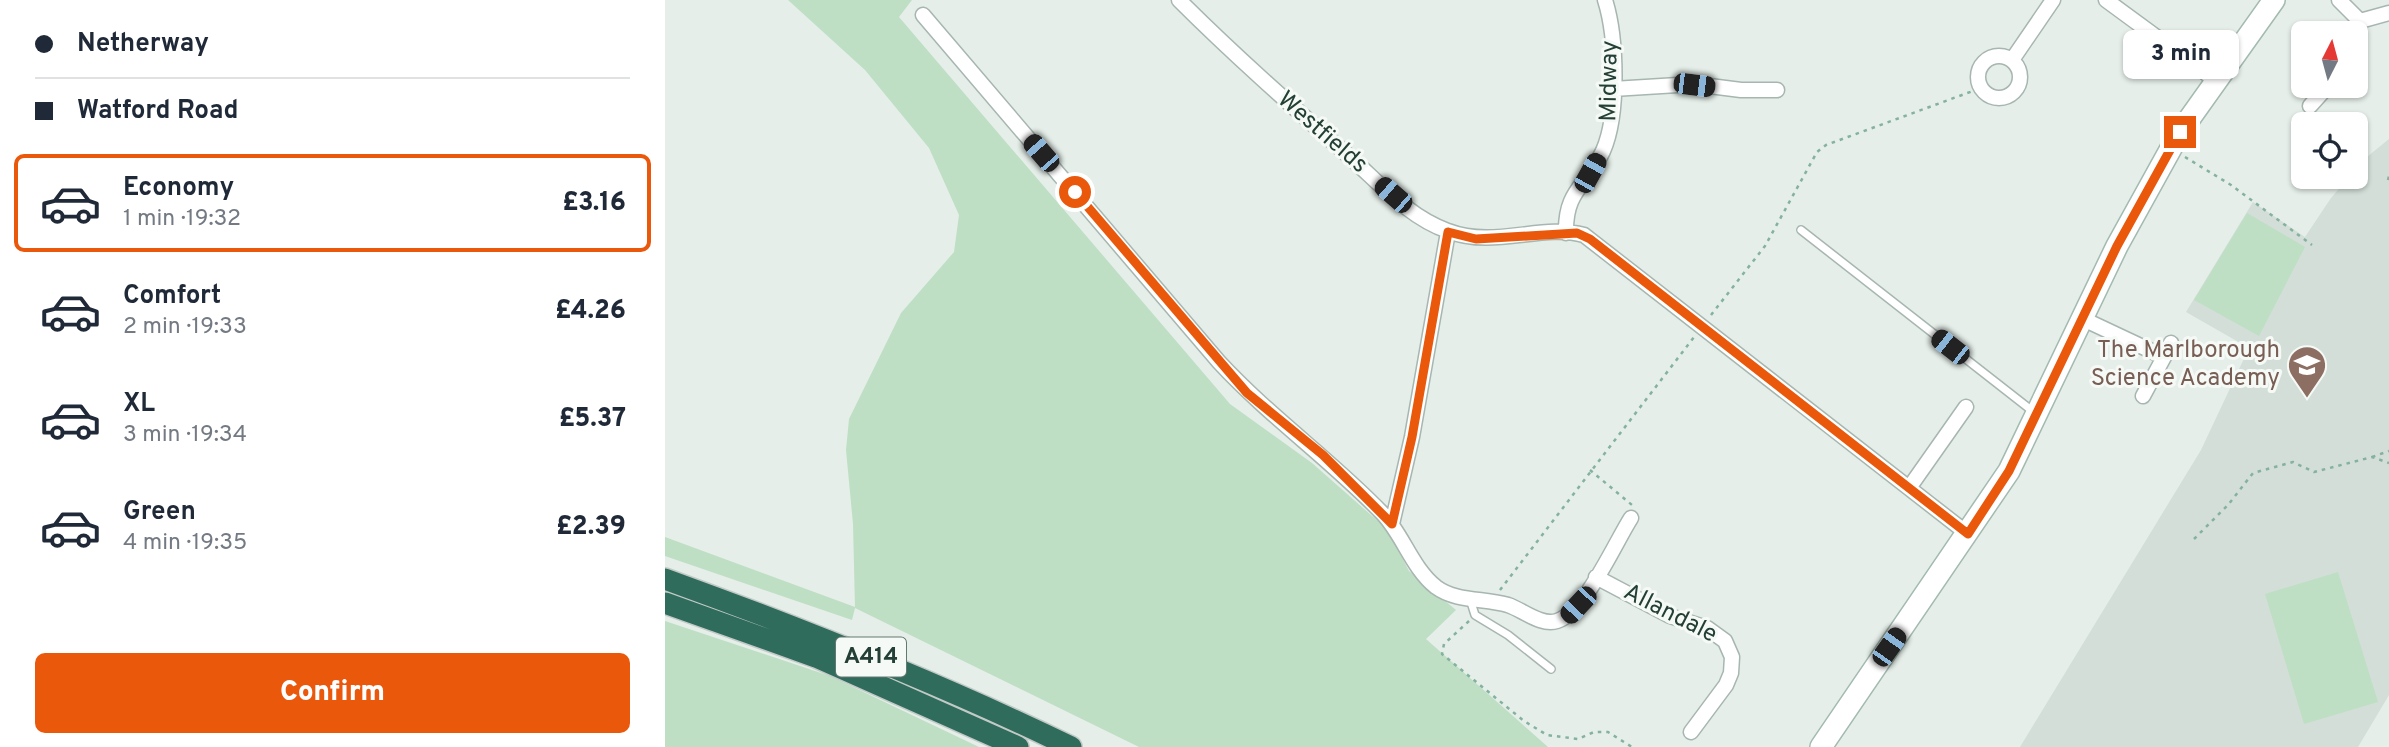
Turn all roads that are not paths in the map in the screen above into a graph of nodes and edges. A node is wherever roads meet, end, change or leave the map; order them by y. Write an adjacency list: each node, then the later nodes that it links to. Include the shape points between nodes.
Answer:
1 (1178, 0): 17 (street, Westfields, via 1239,60 1412,212)
2 (1605, 0): 12 (street, Midway)
3 (2053, 0): 10 (street)
4 (2106, 0): 11 (street)
5 (2274, 0): 11 (main road)
6 (2339, 0): 9 (street)
7 (2389, 13): 9 (street)
8 (923, 15): 25 (street, Allandale, via 1247,393 1323,455)
9 (2360, 21)
10 (2011, 60): 10 (street, via 2020,75 2011,94 1998,99 1980,88 1978,73 1985,60 1996,56)
11 (2215, 80): 19 (main road, via 2171,148)
12 (1613, 89): 13 (street, via 1694,85); 18 (street, Midway, via 1609,132 1590,173 1567,205)
13 (1777, 90)
14 (2318, 98): 15 (street)
15 (2311, 106)
16 (1801, 230): 22 (lane)
17 (1448, 232): 18 (street, Westfields, via 1486,239); 25 (street)
18 (1566, 233): 23 (street, via 1590,239)
19 (2081, 318): 20 (street, via 2167,350); 22 (main road)
20 (2143, 396)
21 (1966, 407): 23 (street)
22 (2036, 414): 26 (main road, via 2009,471)
23 (1909, 488): 26 (street)
24 (1631, 519): 27 (street, Allandale)
25 (1392, 524): 29 (street, Allandale, via 1430,582 1448,594)
26 (1968, 534): 33 (main road)
27 (1596, 577): 29 (street, Allandale, via 1578,605 1558,621 1542,621 1517,608); 32 (street, Allandale, via 1670,616 1707,628 1725,641 1732,657 1731,673)
28 (665, 579): 35 (highway, A414, via 833,640)
29 (1470, 599): 31 (lane, via 1475,615)
30 (665, 603): 34 (highway, A414, via 816,657)
31 (1551, 669)
32 (1691, 733)
33 (1823, 746)
34 (1019, 747)
35 (1071, 747)

